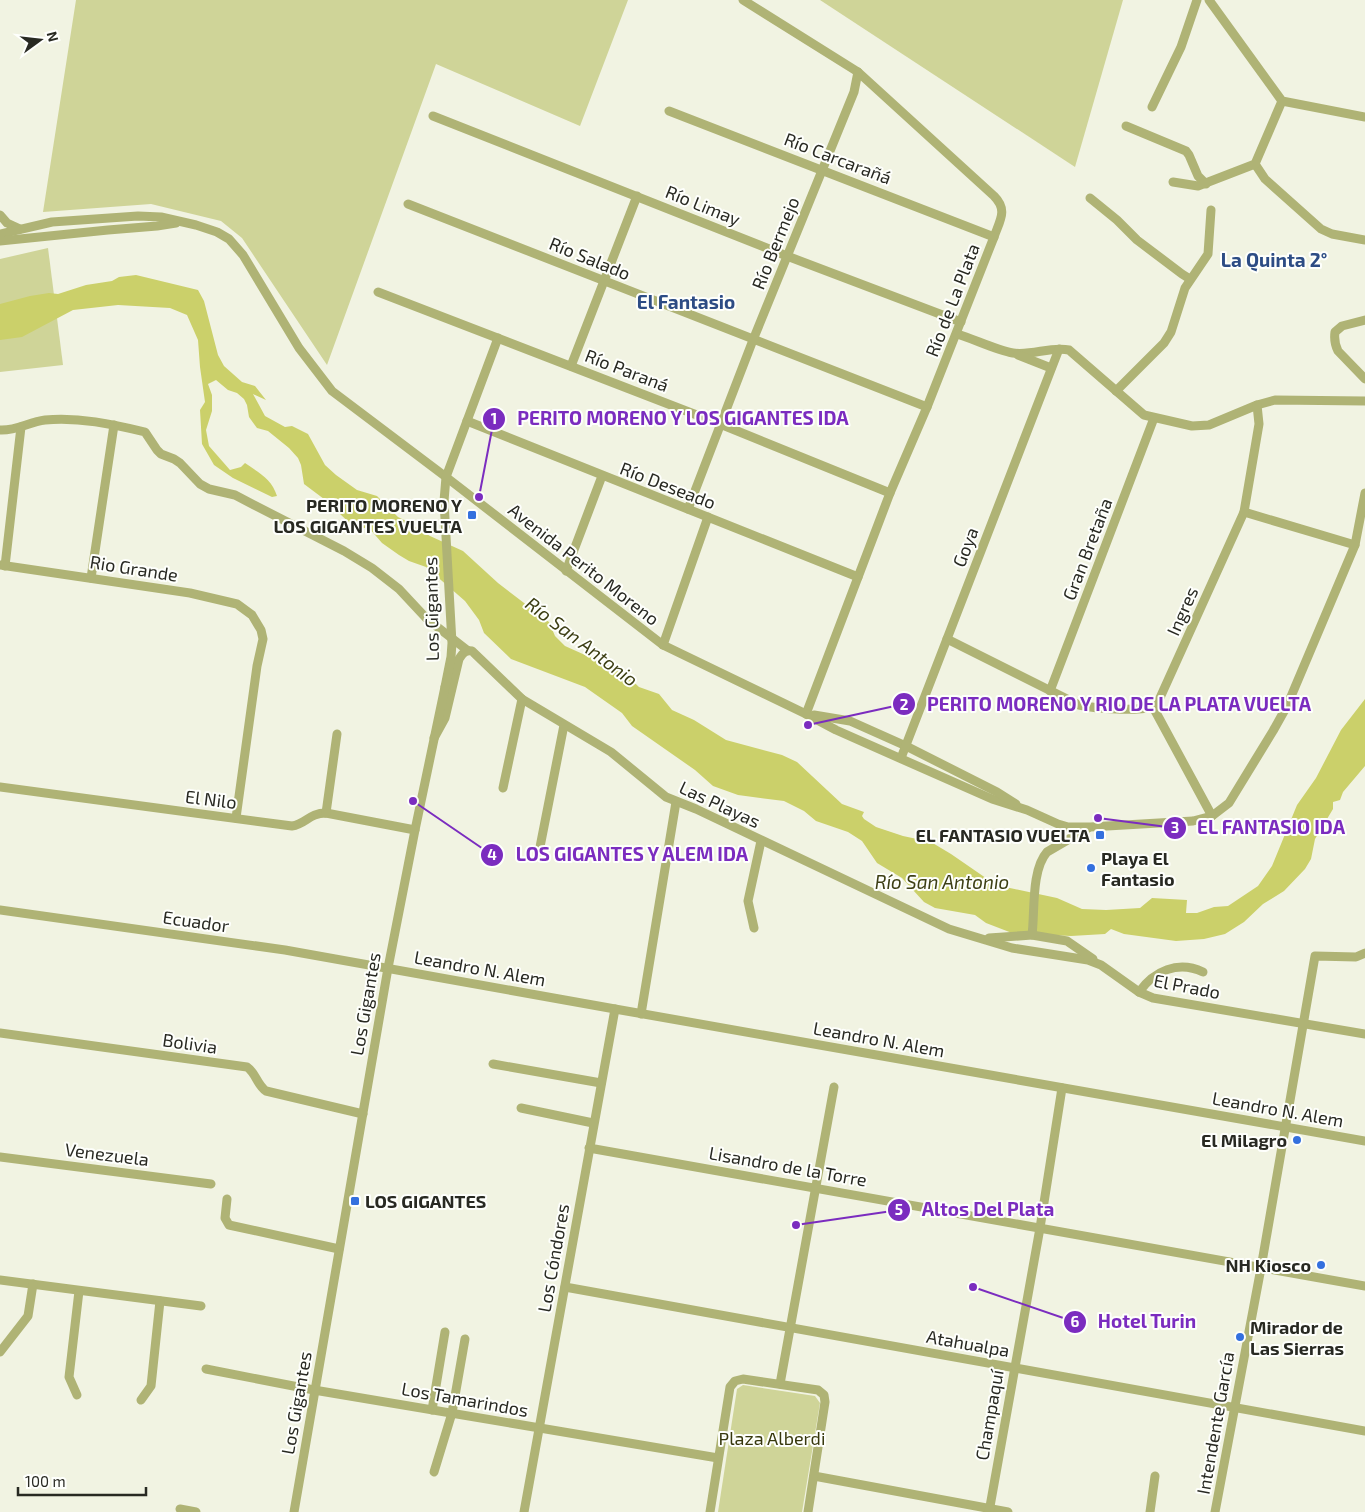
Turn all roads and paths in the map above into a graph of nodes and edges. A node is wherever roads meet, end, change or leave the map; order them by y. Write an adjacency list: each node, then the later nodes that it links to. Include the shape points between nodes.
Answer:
1 (743, 0): 4 (street, Río de La Plata)
2 (1197, 0): 6 (street, via 1181,47)
3 (1209, 0): 5 (street)
4 (858, 72): 12 (street, Río Bermejo, via 854,92); 23 (street, Río de La Plata, via 999,201 1002,210)
5 (1282, 101): 9 (street); 11 (street)
6 (1152, 107)
7 (669, 111): 12 (street, Río Carcarañá)
8 (433, 116): 15 (street, Río Limay)
9 (1365, 117)
10 (1126, 126): 14 (street, via 1186,151 1198,176)
11 (1255, 164): 14 (street); 24 (street, via 1265,179 1320,229)
12 (822, 169): 23 (street, Río Carcarañá); 26 (street, Río Bermejo)
13 (1173, 182): 14 (street)
14 (1206, 184)
15 (637, 196): 26 (street, Río Limay); 28 (street)
16 (1090, 198): 27 (street, via 1137,240)
17 (408, 204): 28 (street, Río Salado)
18 (1211, 210): 27 (street, via 1208,254)
19 (0, 215): 21 (street, via 7,224)
20 (180, 222): 21 (street, Avenida Perito Moreno, via 138,216 52,222); 25 (street, Avenida Perito Moreno); 51 (street, Avenida Perito Moreno, via 209,229 229,239 243,255 299,348 332,391)
21 (21, 229): 22 (street, Avenida Perito Moreno)
22 (0, 234)
23 (994, 237): 31 (street, Río de La Plata)
24 (1365, 240)
25 (0, 241)
26 (787, 256): 31 (street, Río Limay); 34 (street, Río Bermejo)
27 (1190, 278): 40 (street, via 1168,338)
28 (604, 281): 34 (street, Río Salado); 37 (street)
29 (378, 292): 33 (street, Río Paraná)
30 (1365, 320): 39 (street, via 1342,326 1334,337 1338,351)
31 (961, 322): 32 (street, Río de La Plata)
32 (957, 334): 36 (street); 43 (street, Río de La Plata)
33 (498, 338): 37 (street, Río Paraná); 45 (street, Los Gigantes)
34 (753, 340): 43 (street, Río Salado); 46 (street, Río Bermejo)
35 (1059, 349): 36 (street); 38 (street, Goya); 40 (street, via 1074,353)
36 (1013, 353): 38 (street)
37 (571, 366): 46 (street, Río Paraná)
38 (1051, 368): 62 (street, Goya)
39 (1365, 379)
40 (1116, 391): 44 (street, via 1144,415)
41 (1365, 401): 42 (street, via 1282,399)
42 (1257, 405): 44 (street, via 1204,426); 55 (street, Ingres, via 1259,424)
43 (927, 407): 52 (street, Río de La Plata)
44 (1154, 418): 65 (street, Gran Bretaña)
45 (467, 421): 50 (street, Río Deseado); 51 (street, Los Gigantes)
46 (720, 424): 52 (street, Río Paraná); 54 (street, Río Bermejo)
47 (114, 425): 48 (street, Las Playas, via 68,419 40,421); 61 (street); 64 (street, Las Playas, via 145,432 161,454 180,463 209,489 254,504 372,568 428,619)
48 (21, 427): 49 (street, Las Playas); 58 (street)
49 (0, 430)
50 (602, 476): 54 (street, Río Deseado); 59 (street)
51 (446, 477): 59 (street, Avenida Perito Moreno); 71 (street, Los Gigantes, bridge, via 444,501 452,643)
52 (890, 493): 60 (street, Río de La Plata)
53 (1365, 493): 57 (street, Avenida Perito Moreno)
54 (688, 509): 56 (street, Río Deseado)
55 (1244, 512): 57 (street); 67 (street, Ingres, via 1159,700)
56 (708, 517): 60 (street, Río Deseado); 63 (street)
57 (1354, 545): 79 (street, Avenida Perito Moreno, via 1280,719 1229,803)
58 (3, 566): 61 (street, Rio Grande)
59 (566, 571): 63 (street, Avenida Perito Moreno)
60 (858, 577): 68 (street, Río de La Plata)
61 (91, 578): 80 (street, Rio Grande, via 190,593 237,604 256,620 263,639)
62 (947, 639): 65 (street); 72 (street, Goya)
63 (663, 645): 68 (street, Avenida Perito Moreno)
64 (470, 651): 66 (street, Las Playas); 71 (street, via 463,652 459,659 445,718)
65 (1050, 691): 67 (street, via 1079,705 1092,707)
66 (522, 699): 69 (street, Las Playas); 75 (street)
67 (1153, 706): 79 (street)
68 (806, 714): 72 (street, Avenida Perito Moreno, via 850,721); 73 (street, Avenida Perito Moreno)
69 (564, 725): 76 (street, Las Playas, via 611,752); 84 (street)
70 (337, 734): 78 (street)
71 (434, 738): 82 (street, Los Gigantes)
72 (906, 746): 73 (street, Goya); 77 (street, Avenida Perito Moreno)
73 (902, 758): 77 (street, Avenida Perito Moreno, via 992,799)
74 (0, 787): 80 (street, El Nilo)
75 (503, 788)
76 (676, 802): 83 (street, Las Playas); 95 (street)
77 (1027, 810): 81 (street, Avenida Perito Moreno, via 1068,827)
78 (326, 813): 80 (street, El Nilo, via 313,814 292,826); 82 (street)
79 (1212, 816): 81 (street, Avenida Perito Moreno, via 1193,821)
80 (236, 818)
81 (1090, 827): 87 (street, via 1042,858)
82 (414, 830): 91 (street, Los Gigantes)
83 (761, 841): 86 (street, via 748,901); 88 (street, Las Playas, via 949,929)
84 (539, 852)
85 (0, 910): 91 (street, Ecuador, via 286,950)
86 (754, 928)
87 (1032, 935): 88 (street); 90 (street, via 1067,941)
88 (984, 939): 90 (street, El Prado, via 1012,948 1081,958)
89 (1365, 954): 96 (street, Intendente García, via 1356,957 1315,956)
90 (1101, 965): 93 (street, El Prado)
91 (388, 968): 94 (street, Leandro N. Alem); 104 (street, Los Gigantes)
92 (1203, 972): 93 (street, via 1186,966 1160,972 1147,980)
93 (1139, 992): 96 (street, El Prado, via 1153,998)
94 (615, 1009): 95 (street, Leandro N. Alem); 100 (street, Los Cóndores)
95 (641, 1014): 102 (street, Leandro N. Alem)
96 (1304, 1023): 98 (street, El Prado); 106 (street, Intendente García)
97 (0, 1033): 104 (street, Bolivia, via 247,1067 266,1091)
98 (1365, 1034)
99 (493, 1064): 100 (street)
100 (601, 1083): 105 (street, Los Cóndores)
101 (834, 1087): 111 (street)
102 (1062, 1088): 106 (street, Leandro N. Alem); 113 (street, Champaquí)
103 (521, 1108): 105 (street)
104 (363, 1114): 114 (street, Los Gigantes)
105 (593, 1122): 108 (street, Los Cóndores)
106 (1286, 1127): 107 (street, Leandro N. Alem); 115 (street, Intendente García)
107 (1365, 1141)
108 (589, 1148): 111 (street, Lisandro de la Torre); 119 (street, Los Cóndores)
109 (0, 1157): 110 (street, Venezuela)
110 (211, 1184)
111 (816, 1187): 113 (street, Lisandro de la Torre); 123 (street)
112 (227, 1198): 114 (street, via 225,1218 229,1225)
113 (1040, 1228): 115 (street, Lisandro de la Torre); 127 (street, Champaquí)
114 (339, 1249): 130 (street, Los Gigantes)
115 (1261, 1268): 118 (street, Lisandro de la Torre); 133 (street, Intendente García)
116 (0, 1280): 117 (street)
117 (33, 1284): 120 (street); 126 (street, via 28,1316)
118 (1365, 1286)
119 (565, 1287): 123 (street, Atahualpa); 136 (street, Los Cóndores)
120 (79, 1291): 121 (street); 131 (street, via 69,1377)
121 (160, 1301): 122 (street); 132 (street, via 151,1386)
122 (201, 1306)
123 (789, 1327): 127 (street, Atahualpa); 129 (street)
124 (444, 1332): 134 (street)
125 (465, 1338): 135 (street)
126 (0, 1352)
127 (1014, 1368): 133 (street, Atahualpa); 143 (street, Champaquí)
128 (206, 1369): 130 (street, Los Tamarindos)
129 (780, 1384): 138 (street, via 743,1379 733,1383); 140 (street, via 818,1390 825,1398)
130 (314, 1390): 134 (street, Los Tamarindos); 145 (street, Los Gigantes)
131 (78, 1395)
132 (142, 1400)
133 (1235, 1407): 137 (street, Atahualpa); 151 (street, Intendente García)
134 (432, 1410): 135 (street, Los Tamarindos)
135 (452, 1413): 136 (street, Los Tamarindos); 139 (street)
136 (538, 1428): 138 (street, Los Tamarindos); 146 (street, Los Cóndores)
137 (1365, 1431)
138 (718, 1458): 147 (street)
139 (434, 1472)
140 (814, 1476): 143 (street); 148 (street)
141 (1155, 1476): 150 (street)
142 (180, 1509): 144 (street)
143 (989, 1510): 149 (street)
144 (196, 1512)
145 (294, 1512)
146 (524, 1512)
147 (710, 1512)
148 (808, 1512)
149 (1008, 1512)
150 (1150, 1512)
151 (1215, 1512)

